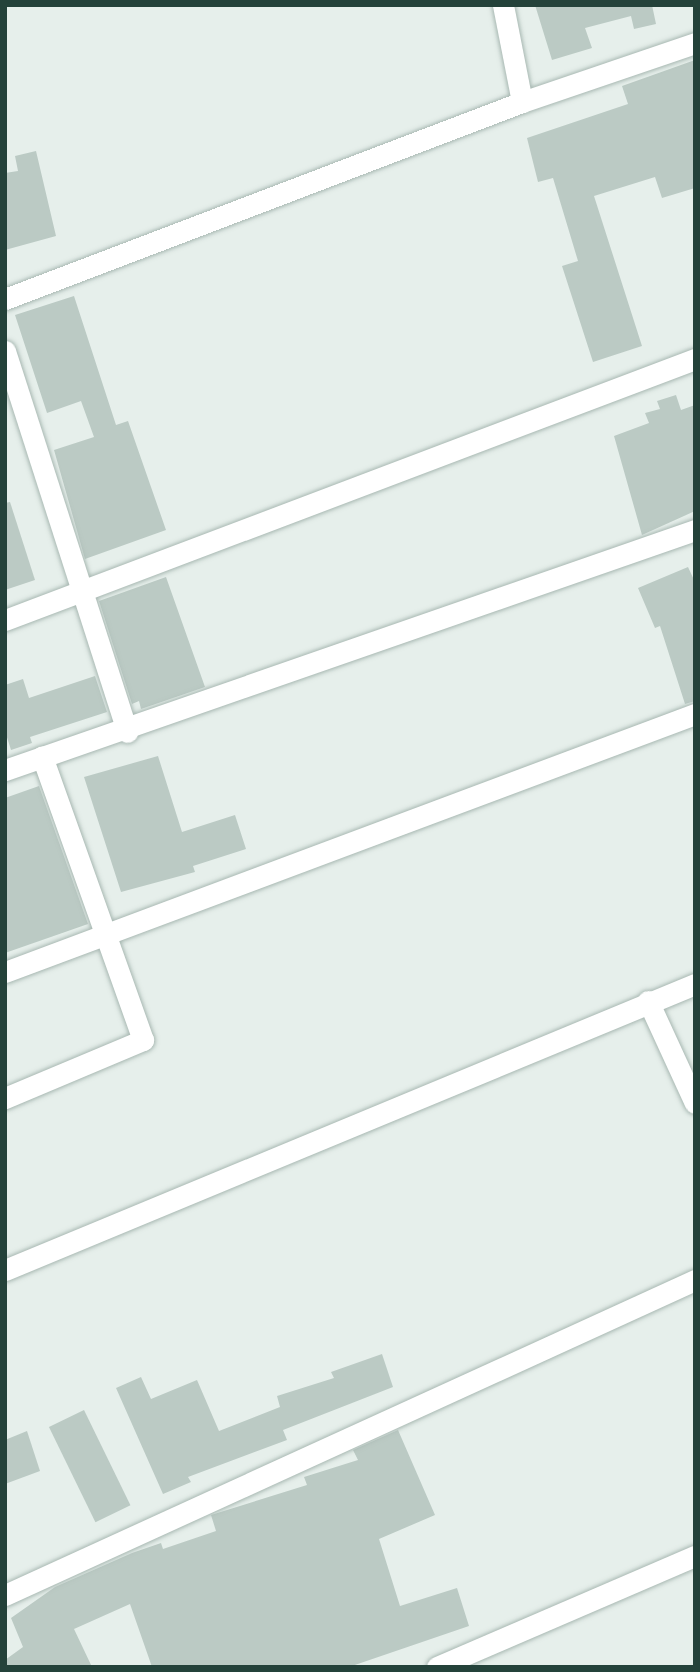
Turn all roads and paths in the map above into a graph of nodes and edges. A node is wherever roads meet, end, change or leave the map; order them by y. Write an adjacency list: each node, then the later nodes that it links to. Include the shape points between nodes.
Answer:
1 (503, 5): 3 (street)
2 (695, 43): 3 (street)
3 (522, 102): 4 (street)
4 (5, 299)
5 (5, 351): 8 (street)
6 (695, 359): 8 (street)
7 (695, 530): 11 (street)
8 (77, 589): 9 (street); 11 (street)
9 (5, 620)
10 (695, 713): 14 (street)
11 (127, 732): 12 (street)
12 (42, 756): 13 (street); 14 (street)
13 (5, 770)
14 (106, 931): 15 (street); 18 (street, via 143,1040)
15 (5, 972)
16 (695, 984): 17 (street)
17 (648, 1002): 19 (street); 20 (street)
18 (5, 1098)
19 (695, 1103)
20 (5, 1270)
21 (695, 1280): 23 (street)
22 (695, 1556): 24 (street)
23 (5, 1595)
24 (437, 1667)

